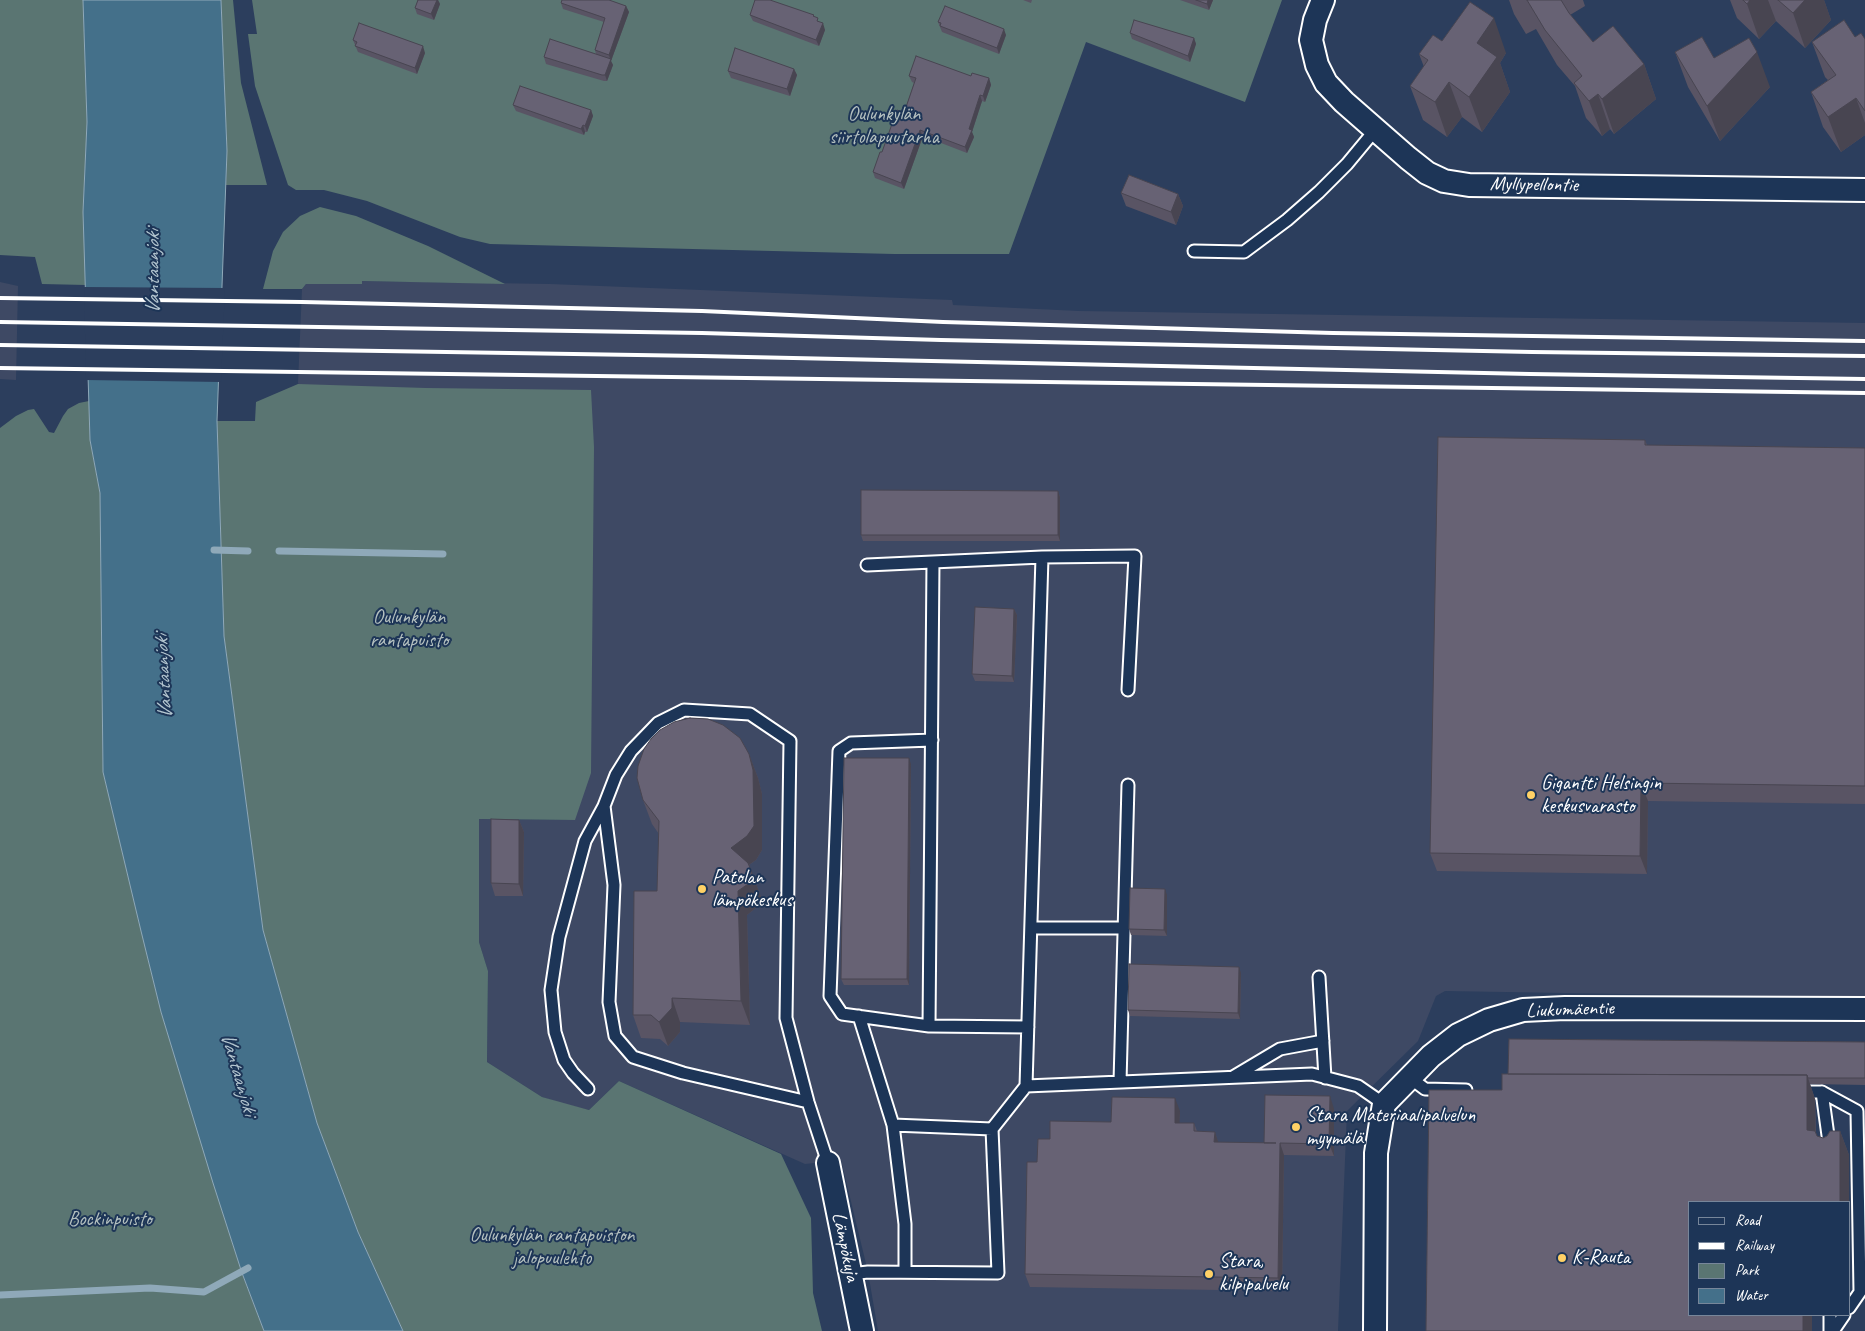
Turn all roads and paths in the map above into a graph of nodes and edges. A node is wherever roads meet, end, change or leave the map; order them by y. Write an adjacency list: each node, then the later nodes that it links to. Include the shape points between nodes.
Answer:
1 (1322, 0): 2 (street, Myllypellontie, via 1311,40 1316,65 1344,102)
2 (1376, 129): 3 (street, Myllypellontie, via 1427,173 1458,183); 4 (lane, via 1319,192 1244,252)
3 (1865, 190)
4 (1194, 251)
5 (1042, 556): 6 (lane); 8 (lane, via 1135,556); 12 (lane)
6 (933, 562): 7 (lane); 9 (lane)
7 (867, 565)
8 (1128, 690)
9 (932, 740): 16 (lane, via 851,743 839,751 830,996 842,1014); 17 (lane)
10 (1128, 785): 13 (lane)
11 (604, 806): 25 (lane, via 585,841 558,937 551,990 555,1032 564,1060); 29 (lane, via 614,885 609,1002 615,1036 633,1057); 29 (lane, via 616,775 631,751 658,723 684,710 750,714 790,741 786,1018)
12 (1031, 928): 13 (lane); 18 (lane)
13 (1124, 928): 23 (lane)
14 (1319, 977): 19 (lane)
15 (1865, 1009): 20 (street, Liukumäentie, via 1524,1010 1489,1020 1458,1035)
16 (859, 1016): 17 (lane); 31 (lane)
17 (929, 1026): 18 (lane)
18 (1028, 1028): 24 (lane)
19 (1323, 1041): 21 (lane, via 1280,1049); 22 (lane)
20 (1408, 1077): 26 (lane, via 1425,1089); 30 (street, Liukumäentie)
21 (1232, 1078): 22 (lane, via 1312,1074); 23 (lane)
22 (1325, 1078): 30 (lane, via 1358,1086)
23 (1120, 1082): 24 (lane)
24 (1026, 1086): 32 (lane)
25 (588, 1089)
26 (1480, 1091)
27 (1783, 1092): 28 (lane)
28 (1822, 1092): 33 (lane); 37 (lane, via 1857,1111 1860,1292)
29 (808, 1102): 34 (lane)
30 (1384, 1104): 41 (street, via 1376,1154)
31 (893, 1125): 32 (lane); 35 (lane, via 905,1224)
32 (992, 1129): 35 (lane, via 998,1273)
33 (1831, 1155)
34 (828, 1163): 36 (street, Lämpökuja)
35 (905, 1272): 36 (lane)
36 (850, 1274): 40 (street, Lämpökuja)
37 (1850, 1307)
38 (1830, 1316): 42 (lane)
39 (1843, 1316): 42 (lane)
40 (862, 1331)
41 (1375, 1331)
42 (1832, 1331)

